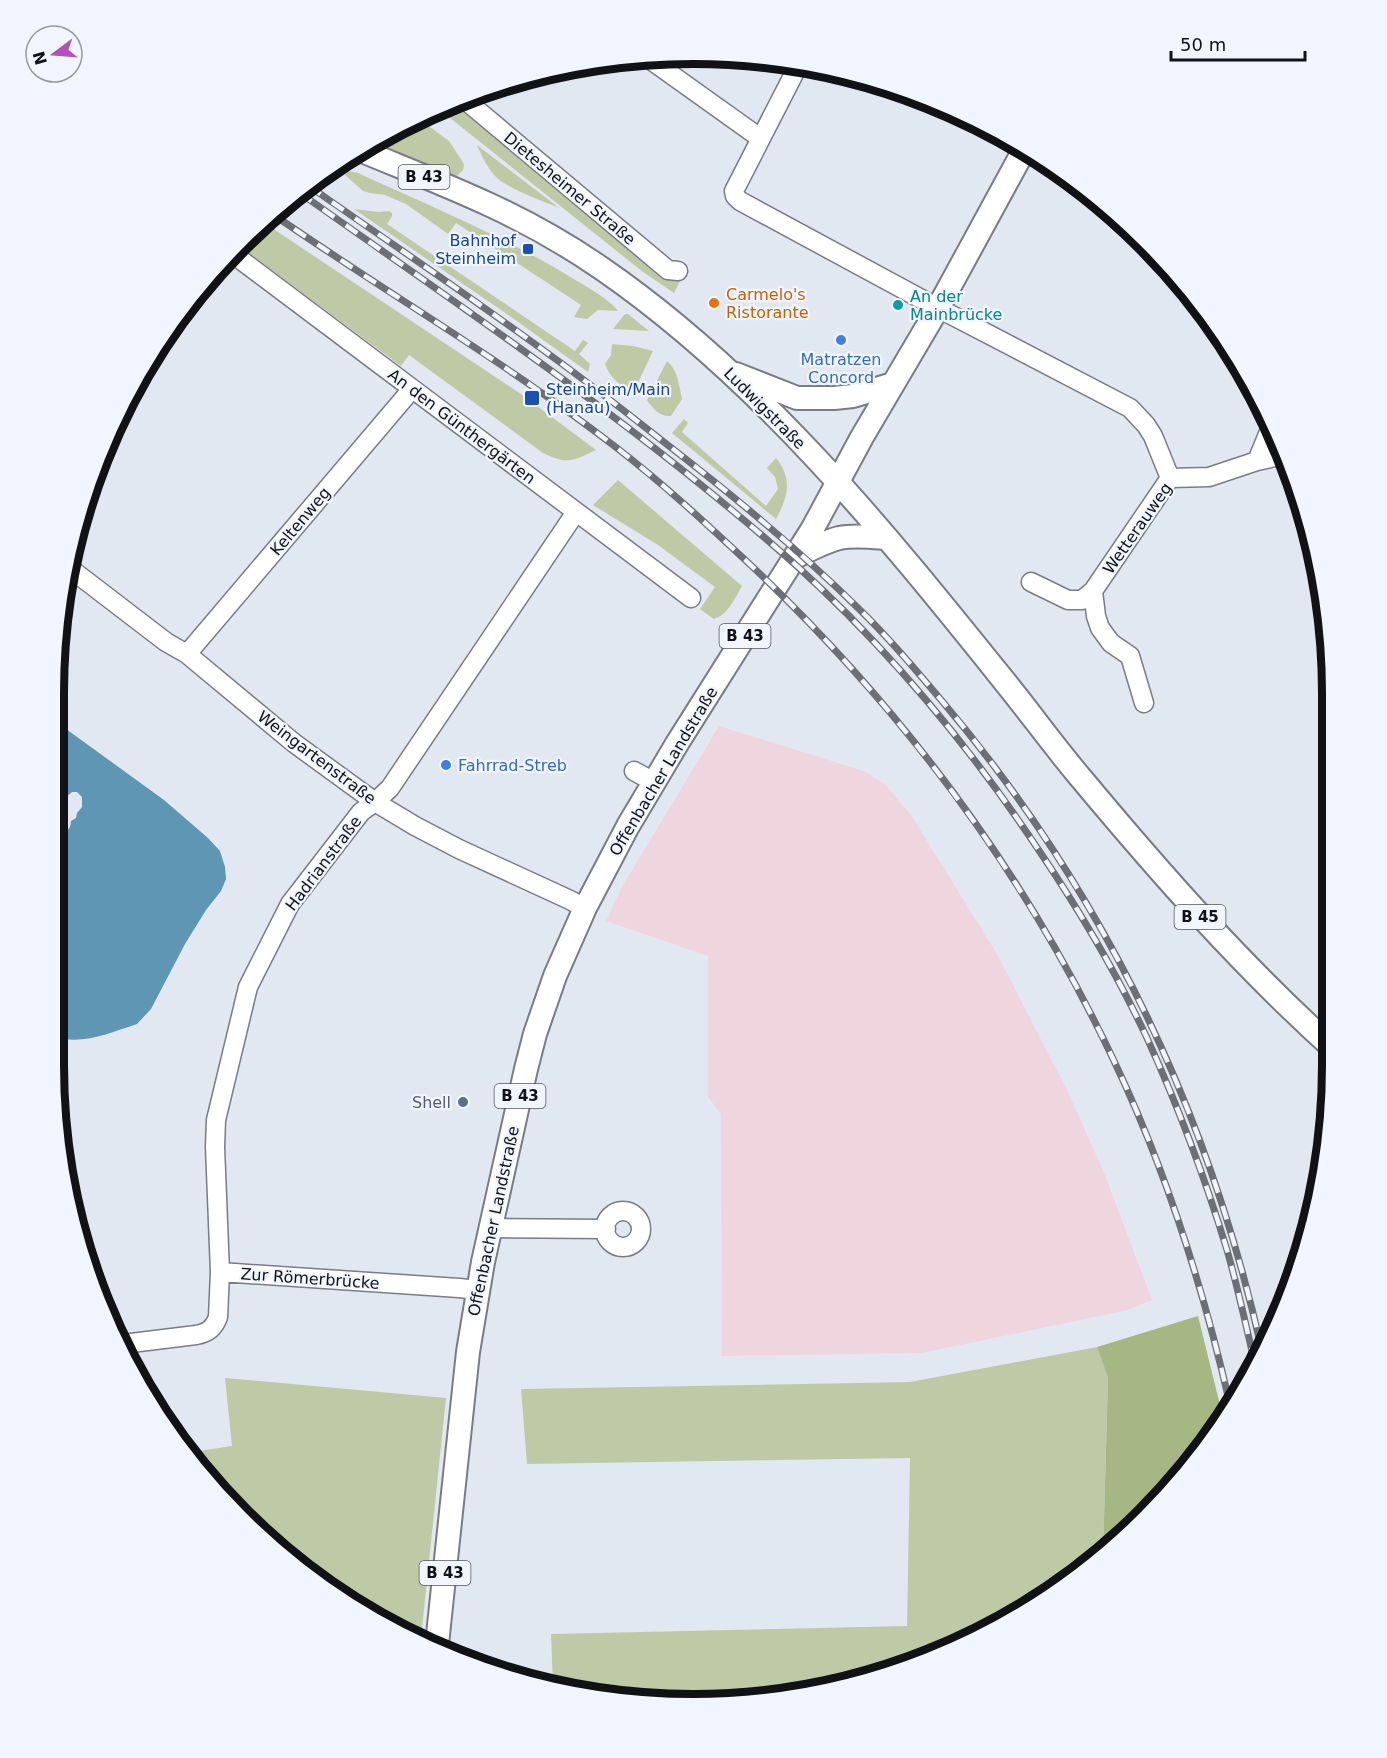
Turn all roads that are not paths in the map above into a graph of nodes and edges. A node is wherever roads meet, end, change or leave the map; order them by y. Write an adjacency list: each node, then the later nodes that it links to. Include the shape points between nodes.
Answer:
1 (659, 66): 4 (street)
2 (794, 73): 4 (street)
3 (471, 105): 8 (street, Dietesheimer Straße, via 668,270)
4 (760, 138): 9 (street, via 734,191 740,201)
5 (370, 154): 10 (main road, Ludwigstraße / B 43, via 489,204 568,247 636,294)
6 (1020, 157): 9 (main road)
7 (240, 259): 12 (street, An den Günthergärten)
8 (678, 271)
9 (938, 308): 11 (main road); 16 (street, via 1130,408 1153,436)
10 (728, 370): 11 (main road, via 797,398 853,396); 17 (main road, Ludwigstraße / B 43)
11 (893, 384): 17 (main road)
12 (412, 389): 18 (street, An den Günthergärten); 25 (street, Keltenweg)
13 (1267, 436): 15 (street)
14 (1276, 457): 15 (street, Wetterauweg)
15 (1257, 461): 16 (street, Wetterauweg, via 1209,477)
16 (1170, 478): 23 (street, Wetterauweg)
17 (837, 482): 19 (main road, B 45); 20 (main road, Offenbacher Landstraße / B 43)
18 (576, 512): 24 (street, An den Günthergärten); 29 (street, Hadrianstraße, via 472,680 390,788)
19 (887, 538): 20 (main road, via 840,538); 31 (main road, B 45, via 1179,894)
20 (795, 557): 28 (main road, Offenbacher Landstraße / B 43)
21 (77, 573): 25 (street, Weingartenstraße)
22 (1031, 582): 23 (street, Wetterauweg, via 1068,600 1082,600)
23 (1094, 591): 26 (street, Wetterauweg, via 1100,628 1111,643 1130,656)
24 (690, 598)
25 (187, 654): 29 (street, Weingartenstraße, via 294,743)
26 (1144, 703)
27 (634, 771): 28 (street)
28 (654, 782): 30 (main road, Offenbacher Landstraße / B 43)
29 (375, 802): 30 (street, Weingartenstraße, via 459,849); 34 (street, Hadrianstraße, via 361,812 296,894 248,987 216,1120)
30 (585, 908): 32 (main road, Offenbacher Landstraße / B 43, via 555,976 536,1034)
31 (1322, 1038)
32 (490, 1228): 33 (street); 35 (main road, Offenbacher Landstraße / B 43)
33 (606, 1229)
34 (220, 1272): 35 (street, Zur Römerbrücke); 36 (street, Zur Römerbrücke, via 218,1317 207,1332)
35 (478, 1290): 37 (main road, Offenbacher Landstraße / B 43)
36 (129, 1343)
37 (438, 1639)

